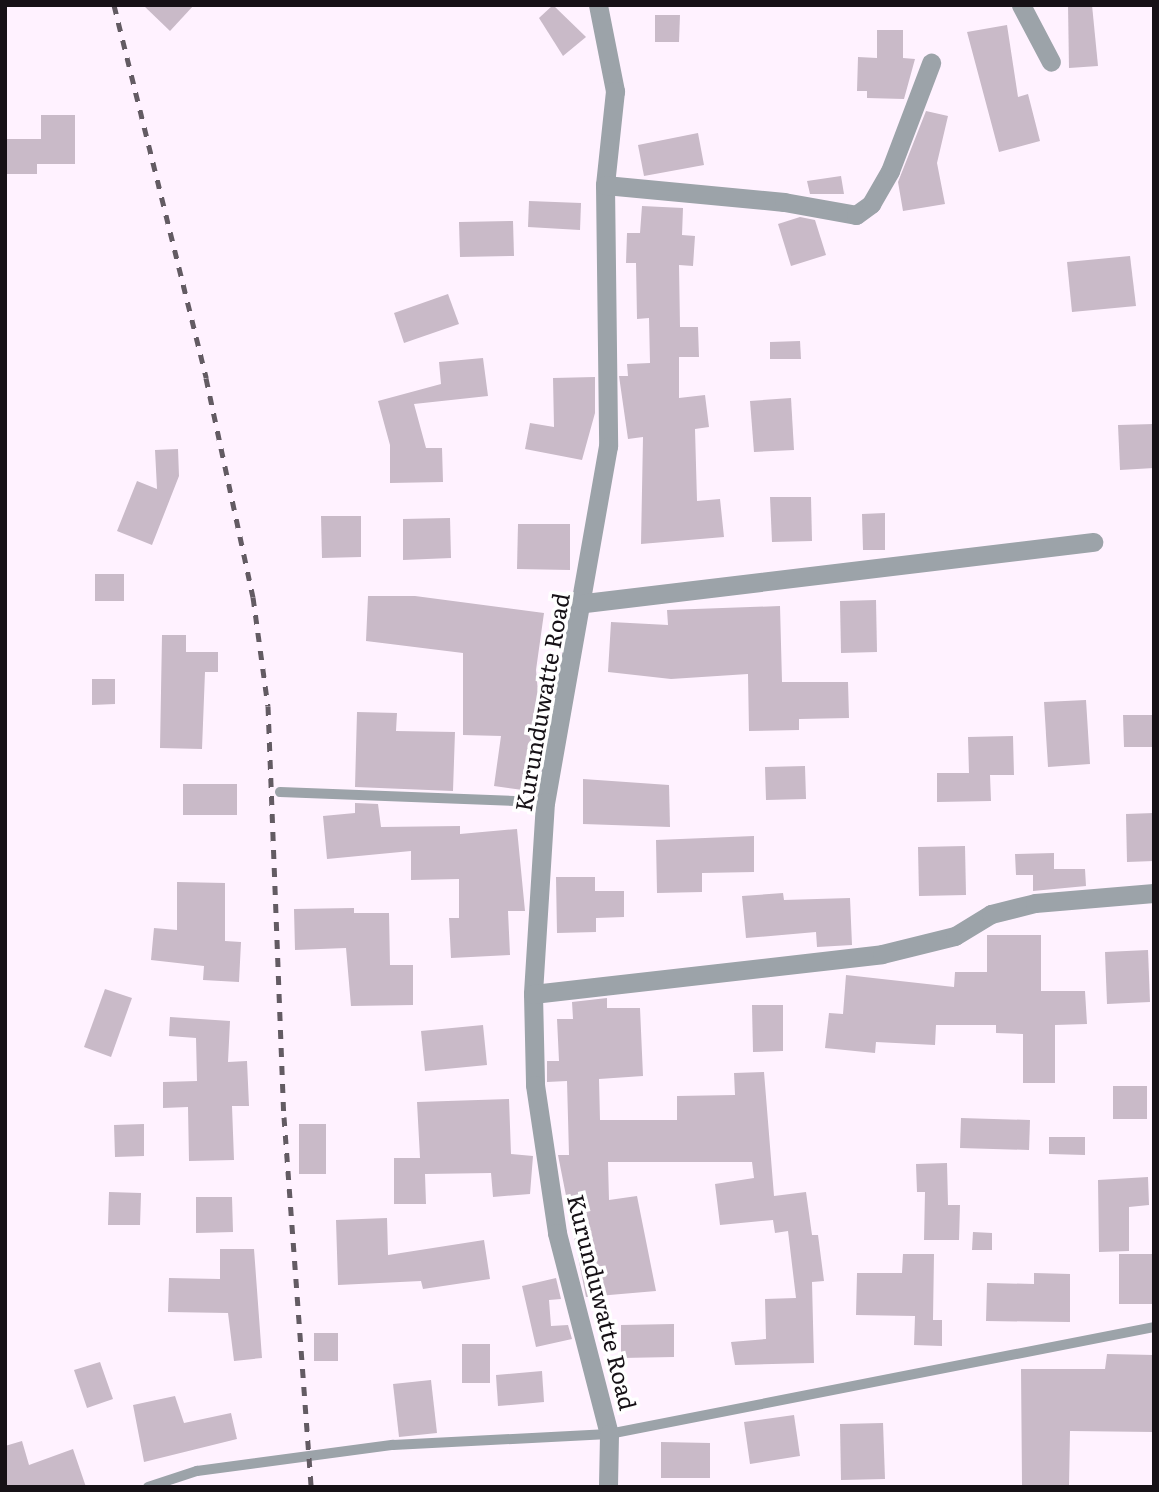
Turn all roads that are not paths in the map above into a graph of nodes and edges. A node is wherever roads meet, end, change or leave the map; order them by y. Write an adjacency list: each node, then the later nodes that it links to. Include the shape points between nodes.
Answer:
1 (598, 5): 5 (street, Kurunduwatte Road, via 615,91)
2 (1021, 5): 3 (street)
3 (1051, 62)
4 (931, 63): 5 (street, via 890,171 871,204 856,215 784,202)
5 (605, 185): 7 (street, Kurunduwatte Road, via 608,446)
6 (1093, 542): 7 (street)
7 (585, 603): 9 (street, Kurunduwatte Road)
8 (280, 792): 9 (lane)
9 (544, 802): 11 (street, Kurunduwatte Road)
10 (1154, 893): 11 (street, via 1034,903 991,914 955,936 882,954)
11 (533, 994): 13 (street, Kurunduwatte Road, via 535,1085 557,1233)
12 (1154, 1327): 13 (lane)
13 (609, 1434): 14 (lane, via 393,1445 197,1471); 15 (street, Kurunduwatte Road)
14 (148, 1487)
15 (608, 1487)

